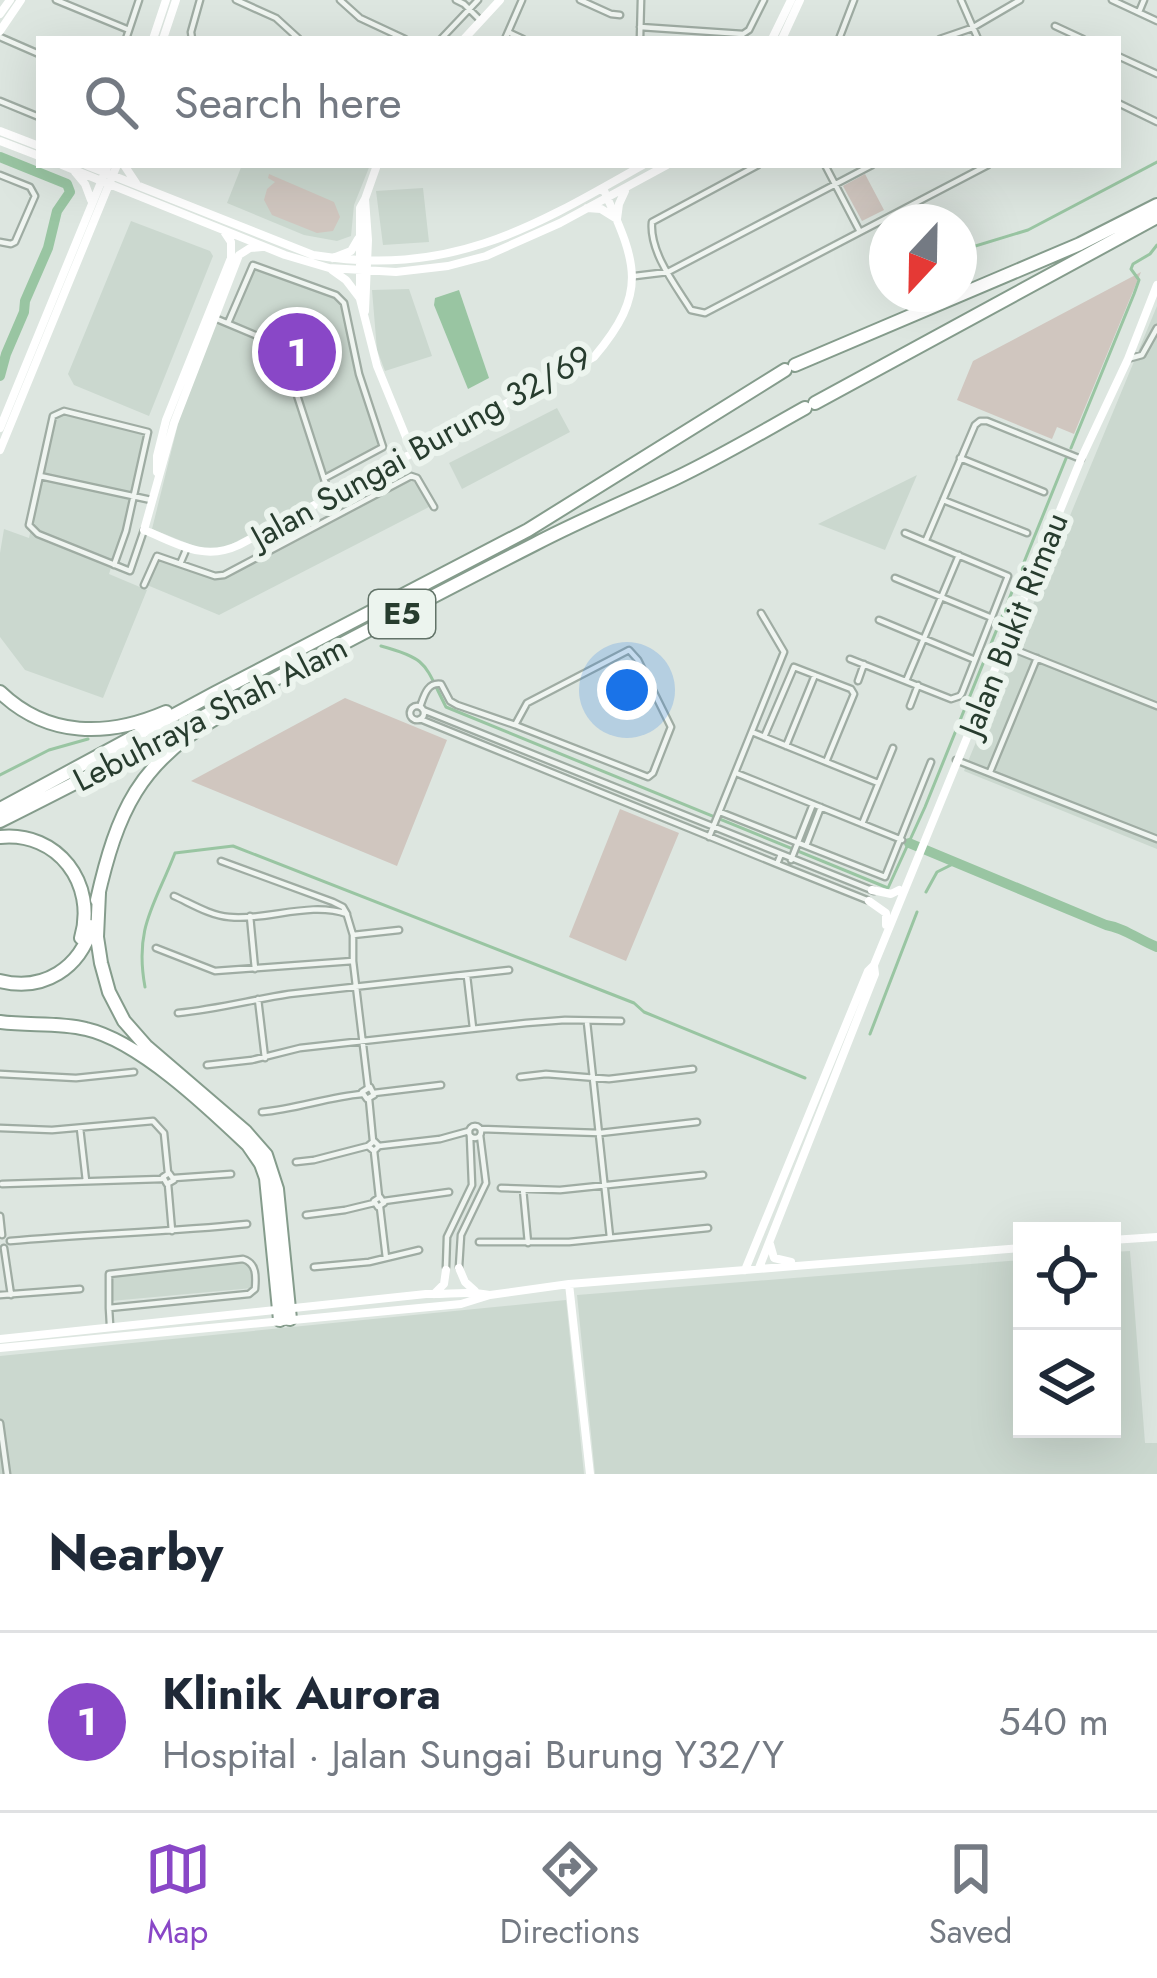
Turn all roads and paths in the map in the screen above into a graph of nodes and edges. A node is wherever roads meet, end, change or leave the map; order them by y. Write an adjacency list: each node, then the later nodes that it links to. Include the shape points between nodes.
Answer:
1 (10, 0): 25 (street)
2 (21, 0): 33 (street)
3 (56, 0): 32 (street)
4 (139, 0): 32 (street)
5 (166, 0): 36 (street)
6 (176, 0): 37 (street)
7 (200, 0): 34 (street)
8 (236, 0): 38 (street)
9 (340, 0): 39 (street)
10 (456, 0): 23 (street)
11 (478, 0): 23 (street)
12 (500, 0): 27 (street)
13 (522, 0): 42 (street)
14 (580, 0): 26 (street)
15 (641, 0): 30 (street)
16 (764, 0): 30 (street, via 743,34)
17 (795, 0): 44 (street); 45 (street)
18 (854, 0): 46 (street)
19 (961, 0): 31 (street)
20 (1020, 0): 31 (street)
21 (1112, 0): 24 (street)
22 (1144, 0): 24 (street)
23 (470, 9): 27 (street); 40 (street)
24 (1139, 13): 28 (street)
25 (0, 14)
26 (620, 16)
27 (480, 20): 41 (street)
28 (1157, 21)
29 (1055, 26): 49 (street)
30 (640, 27): 43 (street)
31 (972, 28): 47 (street); 48 (street)
32 (129, 30): 35 (street)
33 (0, 34): 50 (street)
34 (192, 35)
35 (127, 36)
36 (154, 36)
37 (164, 36)
38 (296, 36)
39 (399, 36)
40 (444, 36)
41 (467, 36)
42 (507, 36)
43 (640, 36)
44 (774, 36)
45 (783, 36)
46 (840, 36)
47 (949, 36)
48 (976, 36)
49 (1077, 36)
50 (36, 52)
51 (1121, 57): 52 (street)
52 (1157, 74)
53 (0, 101): 55 (street)
54 (1121, 105): 56 (street)
55 (36, 116)
56 (1157, 122)
57 (0, 131): 59 (street)
58 (0, 141): 60 (street)
59 (36, 145)
60 (36, 155)
61 (67, 168): 76 (street)
62 (78, 168): 70 (street)
63 (376, 168): 83 (street, via 363,204)
64 (639, 168): 74 (street)
65 (661, 168): 73 (street)
66 (752, 168): 89 (street, via 652,222)
67 (827, 168): 72 (street)
68 (866, 168): 72 (street)
69 (982, 168): 81 (street)
70 (111, 173): 76 (street); 78 (street); 86 (street)
71 (0, 175): 84 (street, via 35,196 15,242)
72 (836, 184): 81 (street); 89 (street)
73 (630, 185): 74 (street); 80 (street)
74 (604, 192): 77 (street); 80 (street); 88 (street, via 484,246)
75 (1157, 205): 139 (highway, Lebuhraya Shah Alam / E5, via 790,367 528,530)
76 (96, 206): 78 (street, via 121,195); 99 (street); 100 (street)
77 (587, 208): 80 (street); 88 (street, via 486,256)
78 (168, 209): 82 (street)
79 (1157, 217): 136 (highway, Lebuhraya Shah Alam / E5, via 680,476)
80 (616, 219): 90 (street)
81 (859, 230): 89 (street, via 700,314)
82 (223, 231): 85 (street); 98 (street, via 231,257)
83 (364, 238): 86 (street); 87 (street); 88 (street)
84 (0, 242)
85 (262, 247): 86 (street); 93 (street, via 239,255)
86 (330, 263): 87 (street); 92 (street)
87 (363, 266): 88 (street); 92 (street)
88 (396, 267): 92 (street)
89 (668, 272): 90 (street)
90 (634, 276): 101 (street, Jalan Sungai Burung 32/69, via 622,317 594,357)
91 (1157, 285): 97 (street, Jalan Bukit Rimau)
92 (363, 299): 101 (street, via 377,366)
93 (214, 318): 94 (street); 96 (street)
94 (228, 323): 106 (street, via 282,349); 106 (street, via 253,265 344,303 382,447)
95 (1157, 328): 97 (street, via 1142,355)
96 (199, 357): 98 (street); 104 (street)
97 (1128, 358): 103 (street, Jalan Bukit Rimau)
98 (187, 367): 104 (street)
99 (0, 428)
100 (0, 451)
101 (413, 454): 109 (street, Jalan Sungai Burung 32/69)
102 (960, 458): 103 (street, via 983,420); 107 (street); 111 (street)
103 (1081, 459): 128 (street, Jalan Bukit Rimau)
104 (157, 474): 110 (street)
105 (40, 476): 108 (street); 108 (street, via 53,416 64,411 148,432); 120 (street, via 33,531)
106 (325, 478): 109 (street)
107 (1044, 492)
108 (134, 496): 110 (street); 120 (street)
109 (331, 497): 117 (street, Jalan Sungai Burung 32/69, via 227,551)
110 (151, 500): 113 (street)
111 (943, 500): 115 (street); 116 (street)
112 (434, 507): 119 (street, via 411,476 224,575)
113 (144, 530): 117 (street, Jalan Sungai Burung 32/69); 120 (street, via 130,571)
114 (905, 533): 116 (street)
115 (1027, 533)
116 (926, 541): 118 (street)
117 (188, 548): 119 (street)
118 (959, 555): 123 (street); 125 (street, via 1008,576)
119 (180, 564): 122 (street, via 157,556)
120 (114, 566)
121 (896, 578): 123 (street)
122 (144, 585)
123 (941, 597): 125 (street); 127 (street)
124 (761, 613): 145 (street, via 784,652)
125 (992, 618): 131 (street)
126 (879, 620): 127 (street)
127 (923, 638): 131 (street); 135 (street)
128 (1004, 645): 130 (street); 149 (street, Jalan Bukit Rimau)
129 (850, 658): 132 (street)
130 (1037, 658): 141 (street); 152 (street)
131 (975, 660): 137 (street, via 956,698)
132 (864, 664): 134 (street); 135 (street)
133 (815, 675): 146 (street, via 792,668); 147 (street); 150 (street, via 854,691)
134 (858, 681)
135 (906, 681): 137 (street)
136 (272, 682): 159 (highway, Lebuhraya Shah Alam / E5); 171 (highway, via 191,732 148,775 108,849)
137 (918, 685): 140 (street)
138 (0, 692): 139 (highway, via 49,723 90,730 142,722)
139 (215, 693): 157 (highway, Lebuhraya Shah Alam / E5)
140 (910, 706)
141 (1157, 706)
142 (422, 709): 143 (street); 143 (street, via 410,712); 144 (street, via 434,684 452,703); 158 (street)
143 (420, 719): 162 (street)
144 (515, 725): 144 (street, via 648,777 671,727 629,650 527,704)
145 (752, 732): 146 (street); 153 (street)
146 (764, 736): 147 (street)
147 (786, 746): 150 (street)
148 (893, 748): 154 (street)
149 (956, 760): 152 (street); 170 (street, Jalan Bukit Rimau)
150 (826, 762): 154 (street)
151 (931, 762): 164 (street)
152 (990, 772): 163 (street)
153 (736, 773): 155 (street); 158 (street)
154 (878, 783): 160 (street)
155 (813, 804): 156 (street); 165 (street)
156 (821, 807): 160 (street); 165 (street)
157 (0, 809)
158 (717, 819): 162 (street); 165 (street); 166 (street)
159 (0, 821)
160 (862, 824): 164 (street)
161 (0, 837): 187 (highway, via 32,839 63,857 86,911 64,962)
162 (709, 837): 168 (street)
163 (1157, 839)
164 (902, 840): 165 (street, via 885,877)
165 (797, 850): 166 (street); 169 (street); 173 (street)
166 (781, 854): 168 (street)
167 (221, 861): 174 (street)
168 (777, 864): 169 (street)
169 (788, 868): 173 (street)
170 (907, 880): 173 (street, via 896,893); 175 (street, Jalan Bukit Rimau)
171 (99, 892): 187 (highway, via 89,937 68,968 27,985); 260 (highway, via 100,963 124,1021 266,1155 277,1190)
172 (174, 896): 178 (street, via 226,917)
173 (871, 896): 175 (street); 181 (street, via 887,918)
174 (322, 898): 176 (street); 177 (street)
175 (897, 906): 181 (street, Jalan Bukit Rimau)
176 (314, 910): 177 (street); 178 (street)
177 (347, 914): 180 (street)
178 (250, 916): 184 (street)
179 (399, 930): 180 (street)
180 (353, 934): 183 (street)
181 (882, 944): 232 (street, Jalan Bukit Rimau)
182 (156, 948): 184 (street, via 215,971)
183 (353, 961): 184 (street); 188 (street)
184 (255, 969)
185 (509, 970): 186 (street)
186 (466, 976): 188 (street); 194 (street)
187 (0, 978)
188 (357, 988): 189 (street); 195 (street)
189 (258, 999): 190 (street); 196 (street)
190 (178, 1013)
191 (587, 1020): 192 (street); 194 (street); 202 (street)
192 (621, 1021)
193 (0, 1022): 260 (highway, via 84,1028 119,1041 248,1145 266,1178)
194 (473, 1028): 195 (street)
195 (362, 1041): 196 (street); 204 (street)
196 (265, 1058): 197 (street)
197 (207, 1065)
198 (693, 1069): 202 (street)
199 (134, 1072): 200 (street)
200 (0, 1074)
201 (520, 1077): 202 (street)
202 (594, 1078): 210 (street)
203 (441, 1085): 204 (street)
204 (368, 1093): 205 (street); 212 (street)
205 (262, 1112)
206 (697, 1121): 210 (street)
207 (0, 1128): 208 (street)
208 (80, 1128): 216 (street, via 153,1121 162,1127); 217 (street)
209 (481, 1132): 210 (street); 211 (street, via 474,1125); 228 (street, via 486,1183)
210 (600, 1132): 219 (street)
211 (470, 1133): 212 (street); 226 (street, via 472,1185)
212 (373, 1146): 213 (street); 223 (street)
213 (296, 1162)
214 (231, 1174): 216 (street)
215 (703, 1175): 219 (street)
216 (168, 1179): 217 (street); 230 (street)
217 (86, 1181): 218 (street)
218 (1, 1184)
219 (604, 1186): 221 (street); 233 (street)
220 (501, 1189): 221 (street)
221 (523, 1189): 238 (street)
222 (449, 1192): 223 (street)
223 (379, 1202): 224 (street); 242 (street)
224 (306, 1215)
225 (0, 1216): 231 (street)
226 (454, 1219): 228 (street); 247 (street)
227 (247, 1224): 230 (street)
228 (465, 1224): 245 (street)
229 (708, 1228): 233 (street)
230 (172, 1231): 236 (street)
231 (1, 1236): 236 (street)
232 (765, 1236): 243 (street, via 774,1258); 246 (street, Jalan Bukit Rimau); 248 (street, Jalan Bukit Rimau); 249 (street)
233 (610, 1237): 238 (street)
234 (1157, 1237): 235 (street)
235 (1121, 1239)
236 (10, 1241): 239 (street)
237 (479, 1242): 238 (street)
238 (528, 1244)
239 (2, 1248): 255 (street)
240 (1013, 1249): 243 (street)
241 (419, 1250): 242 (street)
242 (386, 1258): 244 (street)
243 (804, 1265): 246 (street)
244 (314, 1267)
245 (460, 1268): 252 (street); 258 (street)
246 (758, 1268): 248 (street)
247 (446, 1270): 253 (street, via 441,1289); 257 (street)
248 (746, 1270): 249 (street)
249 (727, 1271): 250 (street)
250 (569, 1284): 256 (street); 265 (street)
251 (80, 1289): 255 (street)
252 (477, 1293): 256 (street); 258 (street)
253 (426, 1294): 257 (street); 260 (street)
254 (0, 1295): 255 (street)
255 (10, 1295)
256 (490, 1295): 258 (street)
257 (448, 1299): 258 (street); 260 (street)
258 (460, 1299)
259 (109, 1308): 259 (street, via 249,1294 254,1267 243,1259 109,1274); 261 (street)
260 (281, 1314): 261 (street); 262 (street)
261 (110, 1328): 262 (street)
262 (0, 1343)
263 (0, 1423): 264 (street)
264 (7, 1474)
265 (590, 1474)

